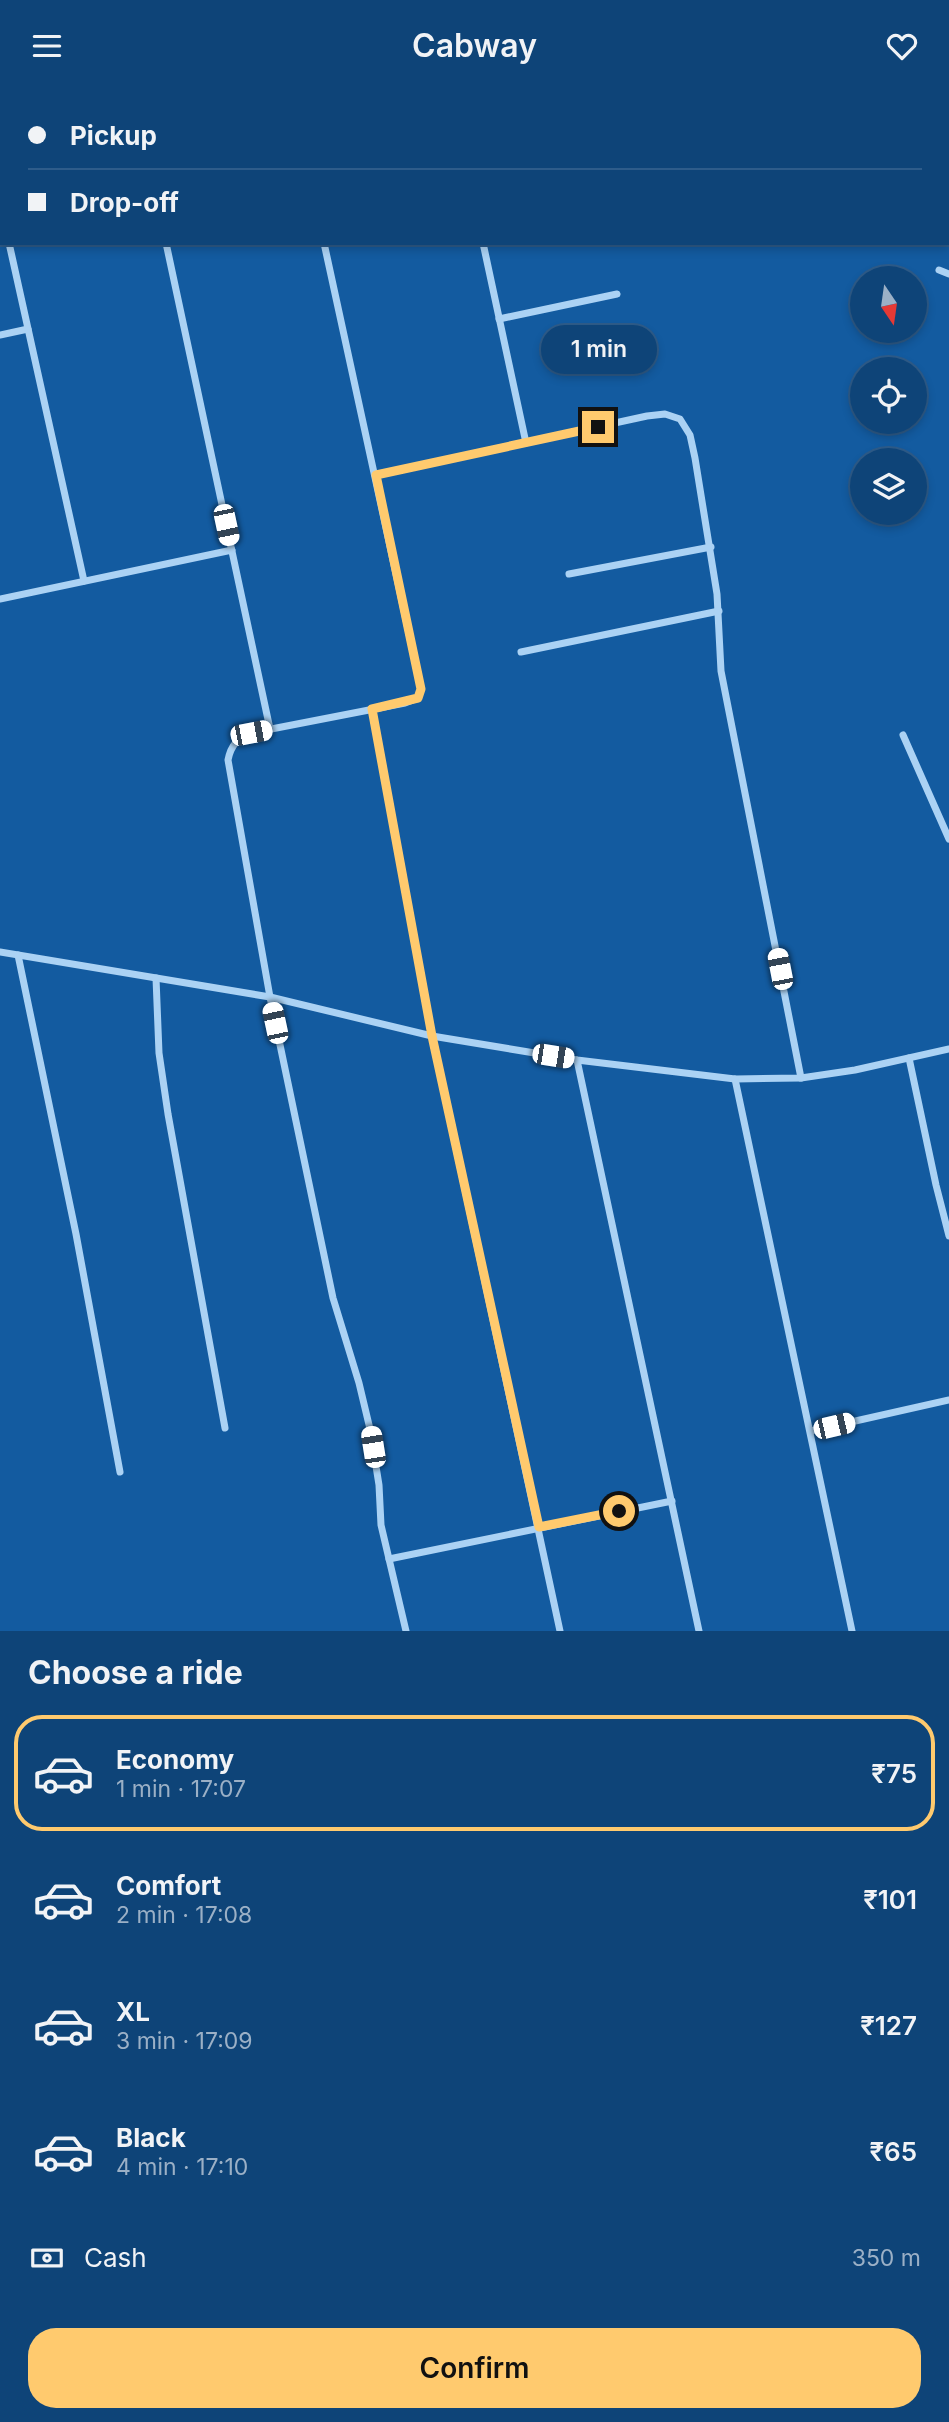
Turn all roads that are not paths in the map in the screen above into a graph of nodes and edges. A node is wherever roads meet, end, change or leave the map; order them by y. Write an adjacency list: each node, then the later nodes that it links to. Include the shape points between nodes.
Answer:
1 (9, 245): 9 (street)
2 (166, 245): 14 (street)
3 (324, 245): 12 (street)
4 (483, 245): 8 (street)
5 (939, 270): 6 (street)
6 (949, 274)
7 (617, 294): 8 (street)
8 (499, 319): 11 (street)
9 (28, 329): 10 (street); 16 (street)
10 (0, 335)
11 (526, 443): 12 (street); 13 (street, via 647,416 665,414 680,419 690,435)
12 (376, 475): 20 (street, via 421,689 418,698)
13 (711, 547): 15 (street); 18 (street)
14 (232, 550): 16 (street); 21 (street)
15 (569, 574)
16 (84, 582): 17 (street)
17 (0, 599)
18 (719, 611): 19 (street); 32 (street, via 721,671)
19 (521, 652)
20 (372, 709): 21 (street); 28 (street)
21 (270, 729): 27 (street, via 239,739 228,760)
22 (903, 735): 23 (street)
23 (949, 839)
24 (0, 952): 25 (street)
25 (18, 955): 26 (street); 38 (street)
26 (156, 978): 27 (street); 36 (street, via 159,1053)
27 (270, 997): 28 (street); 41 (street, via 333,1298 370,1429)
28 (432, 1036): 31 (street); 40 (street)
29 (949, 1049): 30 (street)
30 (909, 1058): 32 (street); 34 (street)
31 (577, 1060): 33 (street); 39 (street)
32 (801, 1078): 33 (street)
33 (735, 1079): 37 (street)
34 (949, 1236)
35 (949, 1400): 37 (street)
36 (225, 1428)
37 (811, 1431): 45 (street)
38 (120, 1472)
39 (672, 1501): 40 (street); 44 (street)
40 (539, 1527): 41 (street); 43 (street)
41 (389, 1559): 42 (street)
42 (406, 1631)
43 (560, 1631)
44 (699, 1631)
45 (852, 1631)

